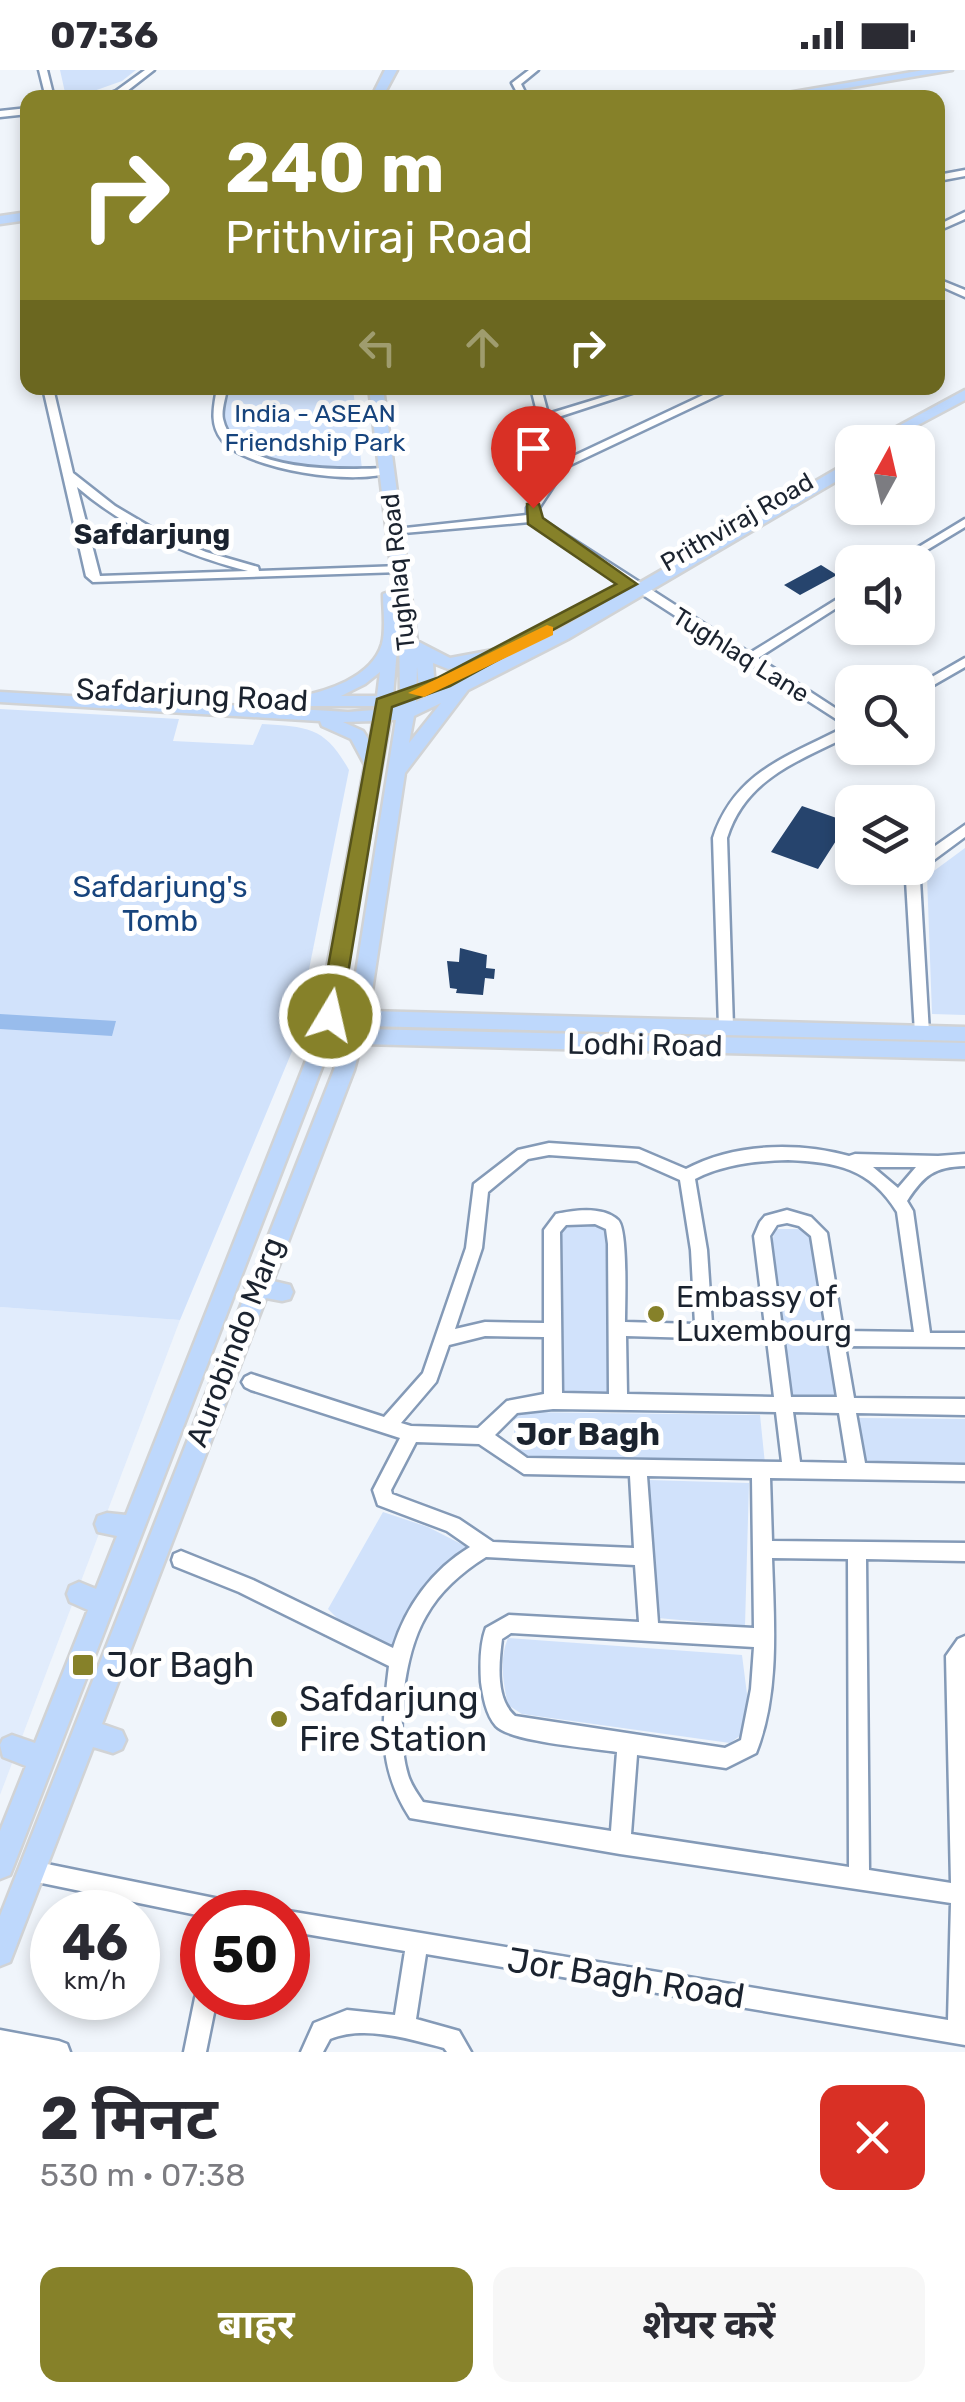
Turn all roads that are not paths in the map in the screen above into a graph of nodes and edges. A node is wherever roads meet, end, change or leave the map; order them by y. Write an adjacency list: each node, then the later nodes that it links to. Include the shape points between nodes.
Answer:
1 (150, 70): 5 (street)
2 (534, 70): 6 (street, via 516,83)
3 (936, 71): 7 (main road)
4 (962, 73): 8 (main road)
5 (122, 90)
6 (520, 90)
7 (814, 90)
8 (850, 90)
9 (965, 394): 21 (main road)
10 (50, 395): 19 (street)
11 (58, 395): 19 (street)
12 (221, 395): 25 (street, via 216,417 222,432 253,455 288,469)
13 (368, 395): 25 (main road, Tughlaq Road)
14 (377, 395): 25 (main road, Tughlaq Road)
15 (537, 395): 20 (street)
16 (619, 395): 20 (street)
17 (710, 395): 23 (street)
18 (965, 405): 22 (main road)
19 (52, 406): 26 (street)
20 (542, 419): 23 (street, via 554,460)
21 (908, 425)
22 (927, 425)
23 (562, 465): 28 (street)
24 (835, 466): 34 (main road, Prithviraj Road)
25 (382, 471): 30 (main road, Tughlaq Road); 32 (main road, Tughlaq Road)
26 (69, 475): 33 (street, via 104,508 152,536); 33 (street, via 97,580)
27 (835, 475): 34 (main road, Prithviraj Road)
28 (532, 518): 30 (street); 34 (street, Tughlaq Lane)
29 (965, 522): 31 (street)
30 (396, 532): 32 (main road, Tughlaq Road)
31 (928, 545)
32 (395, 570): 33 (street); 36 (main road, Tughlaq Road); 37 (main road, Tughlaq Road)
33 (273, 573)
34 (633, 587): 38 (main road, Prithviraj Road); 40 (street, Tughlaq Lane); 43 (main road, Prithviraj Road)
35 (835, 604): 40 (street)
36 (390, 643): 49 (main road, via 359,683); 50 (main road, Tughlaq Road)
37 (409, 644): 39 (main road); 48 (main road, Tughlaq Road)
38 (493, 655): 39 (main road, via 448,664); 45 (main road, Prithviraj Road)
39 (424, 656): 45 (main road)
40 (747, 660): 51 (street, Tughlaq Lane)
41 (965, 662): 42 (street)
42 (935, 680)
43 (464, 684): 48 (main road, Prithviraj Road); 54 (main road)
44 (0, 685): 47 (main road, Safdarjung Road)
45 (427, 688): 48 (main road, Prithviraj Road)
46 (0, 697): 47 (main road, Safdarjung Road)
47 (188, 701): 49 (main road, Safdarjung Road)
48 (406, 706): 50 (main road, Prithviraj Road); 54 (main road, Aurobindo Marg)
49 (302, 708): 50 (main road, Safdarjung Road); 53 (main road, via 357,735)
50 (382, 711): 53 (main road, Aurobindo Marg)
51 (835, 716)
52 (835, 737): 60 (street, via 752,784 724,816)
53 (373, 766): 58 (main road, Aurobindo Marg)
54 (397, 772): 59 (main road, Aurobindo Marg)
55 (965, 830): 56 (street)
56 (935, 852)
57 (918, 885): 61 (street)
58 (328, 1024): 59 (main road, Lodhi Road); 94 (main road, Aurobindo Marg)
59 (356, 1027): 60 (main road, Lodhi Road); 63 (main road, Lodhi Road); 69 (main road, Aurobindo Marg)
60 (726, 1028): 61 (main road, Lodhi Road)
61 (922, 1033): 62 (main road, Lodhi Road)
62 (965, 1034)
63 (965, 1052)
64 (846, 1160): 66 (street); 67 (street, via 738,1157 704,1164); 68 (street)
65 (965, 1160): 66 (street)
66 (933, 1161): 68 (street)
67 (687, 1176): 73 (street); 76 (street, via 638,1155 549,1149 524,1154 480,1189 474,1248)
68 (900, 1199): 77 (street)
69 (256, 1286): 70 (main road); 107 (main road, Aurobindo Marg)
70 (282, 1292)
71 (617, 1329): 72 (street, via 613,1225 572,1217 552,1230); 73 (street); 81 (street)
72 (553, 1330): 76 (street, via 485,1329); 80 (street)
73 (704, 1332): 74 (street)
74 (776, 1334): 75 (street, via 762,1236 772,1218 786,1216 802,1218 820,1233); 83 (street)
75 (835, 1338): 77 (street); 84 (street)
76 (445, 1339): 85 (street, via 422,1390)
77 (923, 1340): 78 (street)
78 (965, 1340)
79 (250, 1382): 85 (street)
80 (552, 1401): 81 (street); 87 (street, via 513,1406)
81 (618, 1402): 83 (street)
82 (965, 1407): 84 (street)
83 (784, 1408): 84 (street); 89 (street)
84 (848, 1408): 91 (street)
85 (387, 1426): 86 (street)
86 (411, 1434): 87 (street); 95 (street, via 382,1490 384,1499 453,1525)
87 (482, 1436): 88 (street, via 524,1466)
88 (638, 1469): 90 (street); 99 (street)
89 (792, 1470): 90 (street); 91 (street)
90 (761, 1471): 96 (street)
91 (856, 1471): 92 (street)
92 (965, 1473)
93 (107, 1524): 94 (main road)
94 (134, 1527): 102 (main road, Aurobindo Marg)
95 (485, 1548): 99 (street); 106 (street, via 436,1585 406,1630)
96 (761, 1550): 97 (street); 104 (street)
97 (856, 1550): 98 (street); 116 (street)
98 (965, 1552)
99 (644, 1557): 103 (street)
100 (181, 1560): 106 (street)
101 (79, 1594): 102 (main road)
102 (103, 1604): 111 (main road, Aurobindo Marg)
103 (649, 1630): 104 (street); 109 (street, via 509,1624 500,1626 490,1647 496,1708 509,1724)
104 (762, 1638): 109 (street, via 755,1732 738,1755)
105 (965, 1645): 112 (street, via 956,1656)
106 (399, 1662): 113 (street, via 393,1751 398,1787 417,1811)
107 (84, 1732): 108 (main road); 115 (main road, Aurobindo Marg)
108 (112, 1740)
109 (628, 1743): 113 (street)
110 (12, 1748): 111 (main road)
111 (42, 1758): 114 (main road, Aurobindo Marg)
112 (962, 1790): 117 (street)
113 (620, 1844): 116 (street)
114 (0, 1865)
115 (32, 1871): 118 (street); 121 (main road, Aurobindo Marg)
116 (859, 1879): 117 (street)
117 (963, 1895): 124 (street)
118 (180, 1902)
119 (310, 1925): 120 (street, Jor Bagh Road)
120 (417, 1943): 123 (street); 124 (street, Jor Bagh Road)
121 (0, 1952)
122 (202, 2020): 127 (street)
123 (404, 2027): 128 (street, via 347,2021 322,2031); 129 (street, via 450,2039)
124 (962, 2034)
125 (0, 2041): 126 (street)
126 (59, 2052)
127 (195, 2052)
128 (312, 2052)
129 (460, 2052)

